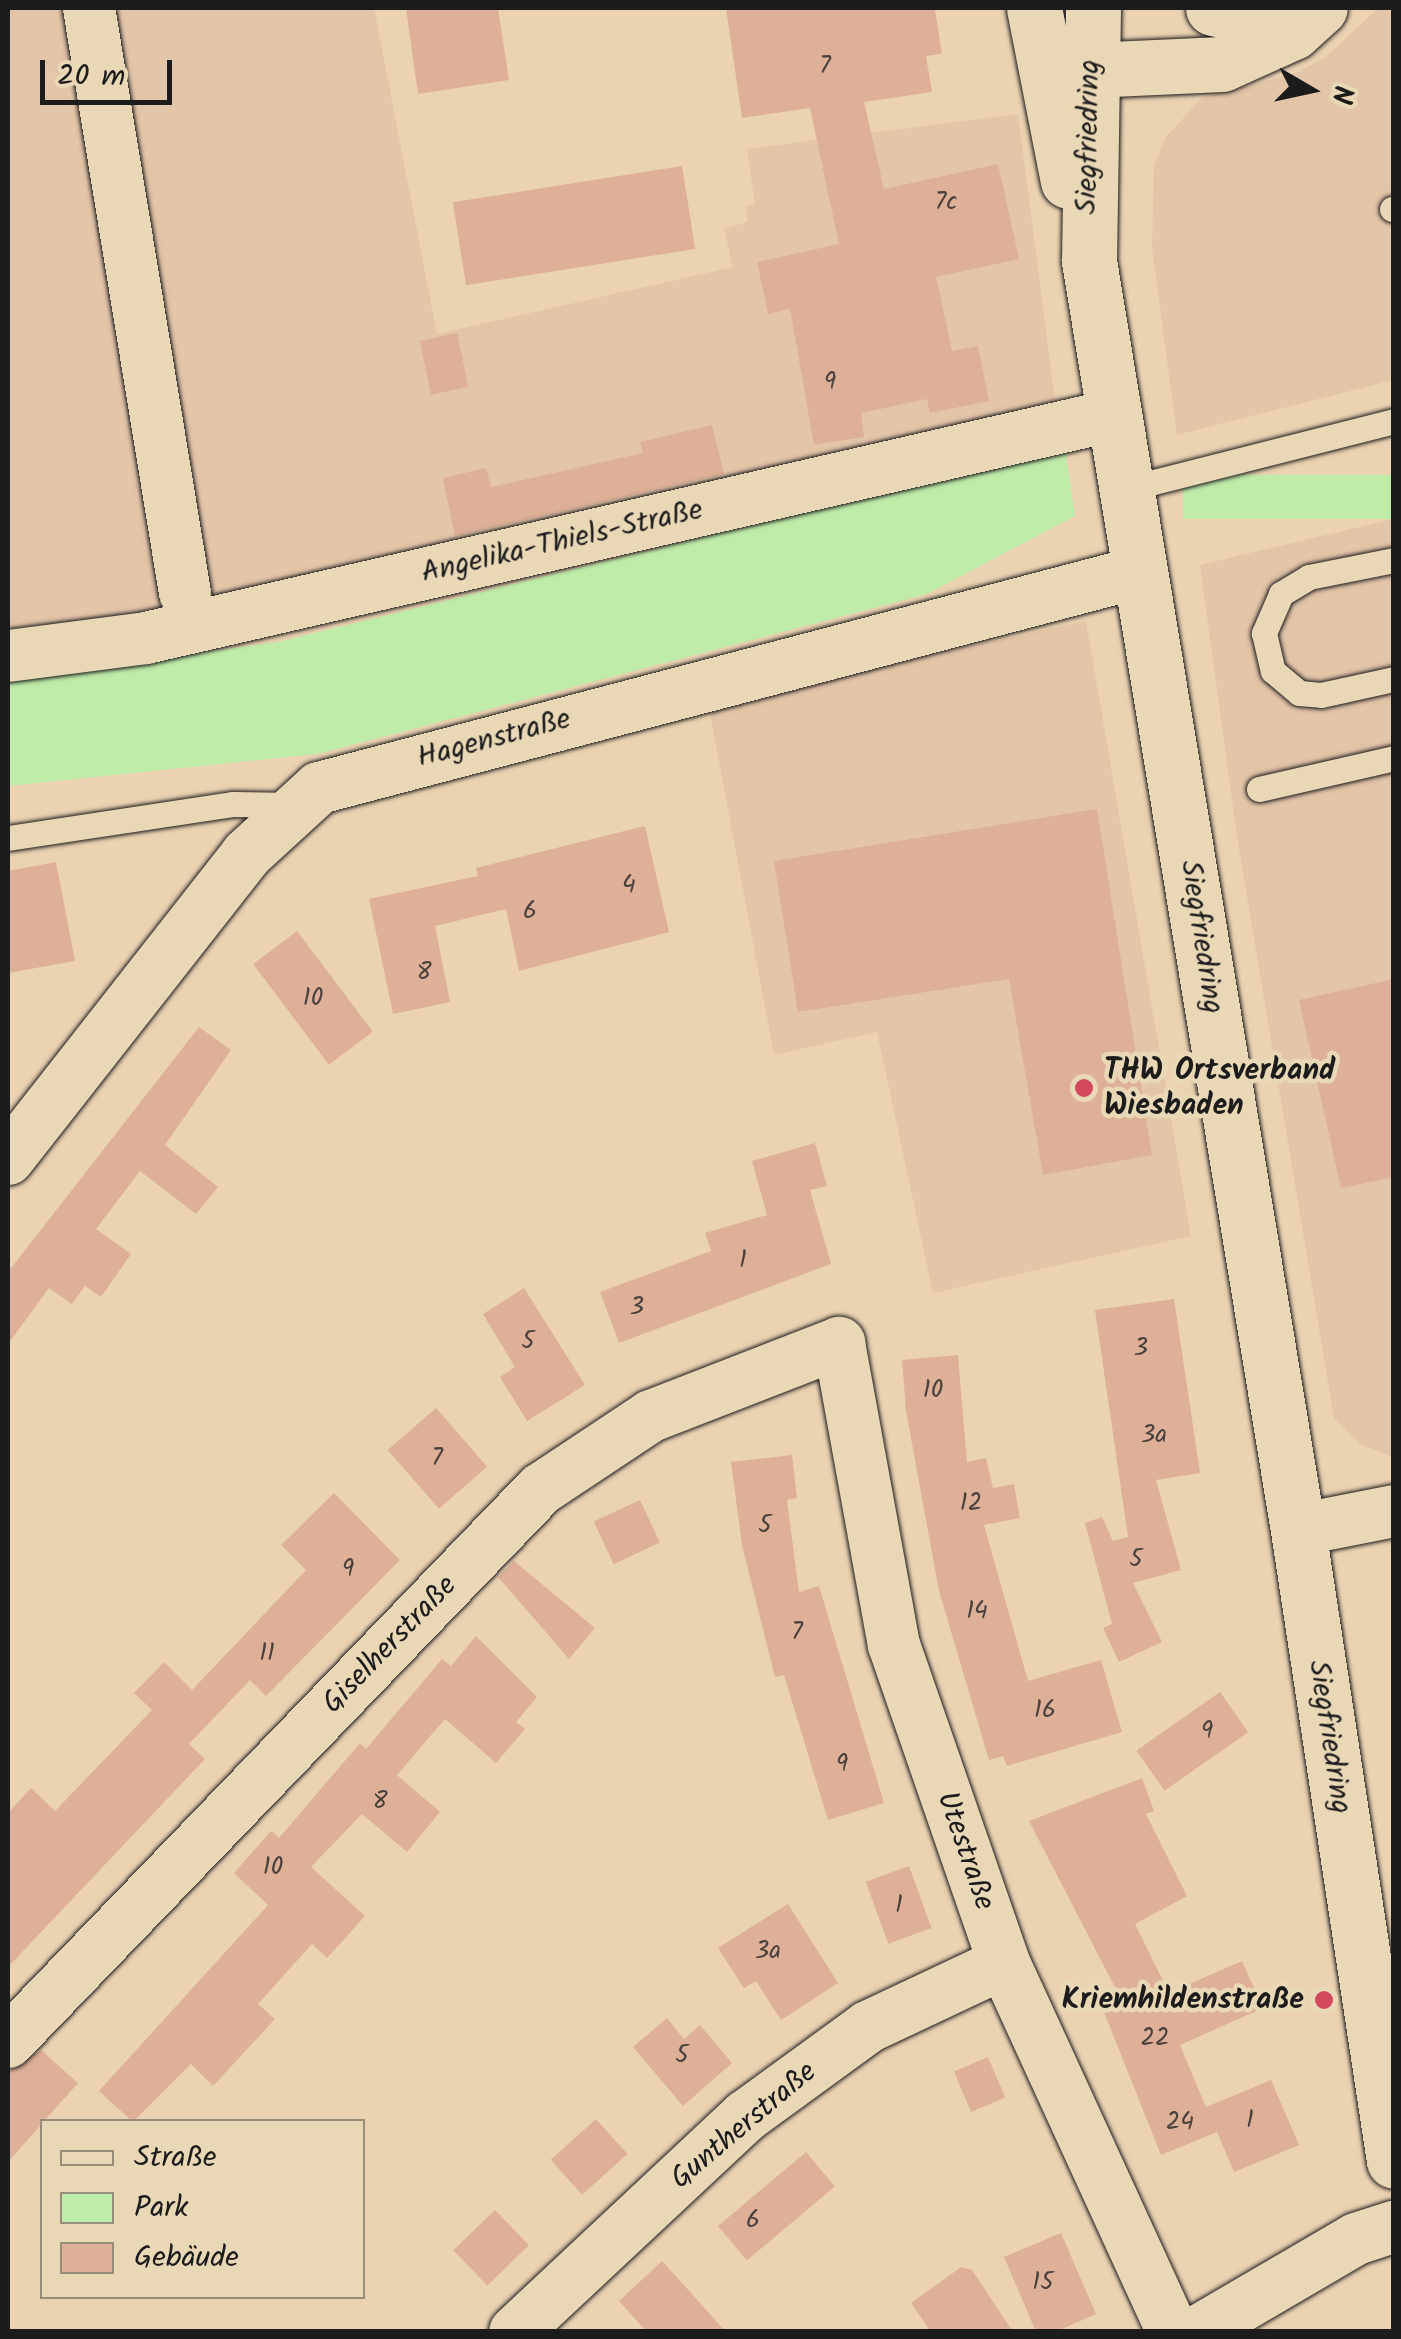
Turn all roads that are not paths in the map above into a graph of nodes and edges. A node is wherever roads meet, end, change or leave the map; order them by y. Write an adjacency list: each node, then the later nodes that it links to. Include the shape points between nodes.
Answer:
1 (89, 8): 13 (street)
2 (1034, 8): 7 (main road, via 1046,95)
3 (1093, 8): 6 (main road, Siegfriedring)
4 (1213, 8): 5 (main road, via 1251,16)
5 (1318, 8): 6 (main road, via 1293,32 1222,64)
6 (1089, 70): 7 (main road, Siegfriedring)
7 (1089, 261): 8 (main road, Siegfriedring)
8 (1114, 415): 10 (main road, Siegfriedring); 14 (street, Angelika-Thiels-Straße, via 146,638)
9 (1394, 421): 10 (lane)
10 (1126, 489): 12 (main road, Siegfriedring)
11 (1394, 560): 15 (lane, via 1309,578 1281,594 1264,633 1274,671 1299,693 1321,695)
12 (1140, 572): 18 (street, Hagenstraße, via 347,778); 23 (main road, Siegfriedring)
13 (185, 593)
14 (8, 656)
15 (1394, 679)
16 (1394, 758): 17 (lane)
17 (1258, 788)
18 (296, 805): 19 (lane, via 233,804); 20 (street, Hagenstraße, via 248,854)
19 (8, 838)
20 (8, 1158)
21 (839, 1343): 24 (street, Utestraße, via 894,1645); 25 (street, Giselherstraße, via 651,1416 541,1489)
22 (1394, 1511): 23 (street)
23 (1298, 1530): 26 (main road, Siegfriedring)
24 (1004, 1962): 28 (street, Guntherstraße, via 868,2028 746,2116); 29 (street, Utestraße)
25 (8, 2042)
26 (1394, 2162)
27 (1394, 2227): 30 (street, via 1356,2240)
28 (515, 2332)
29 (1173, 2332)
30 (1197, 2332)

